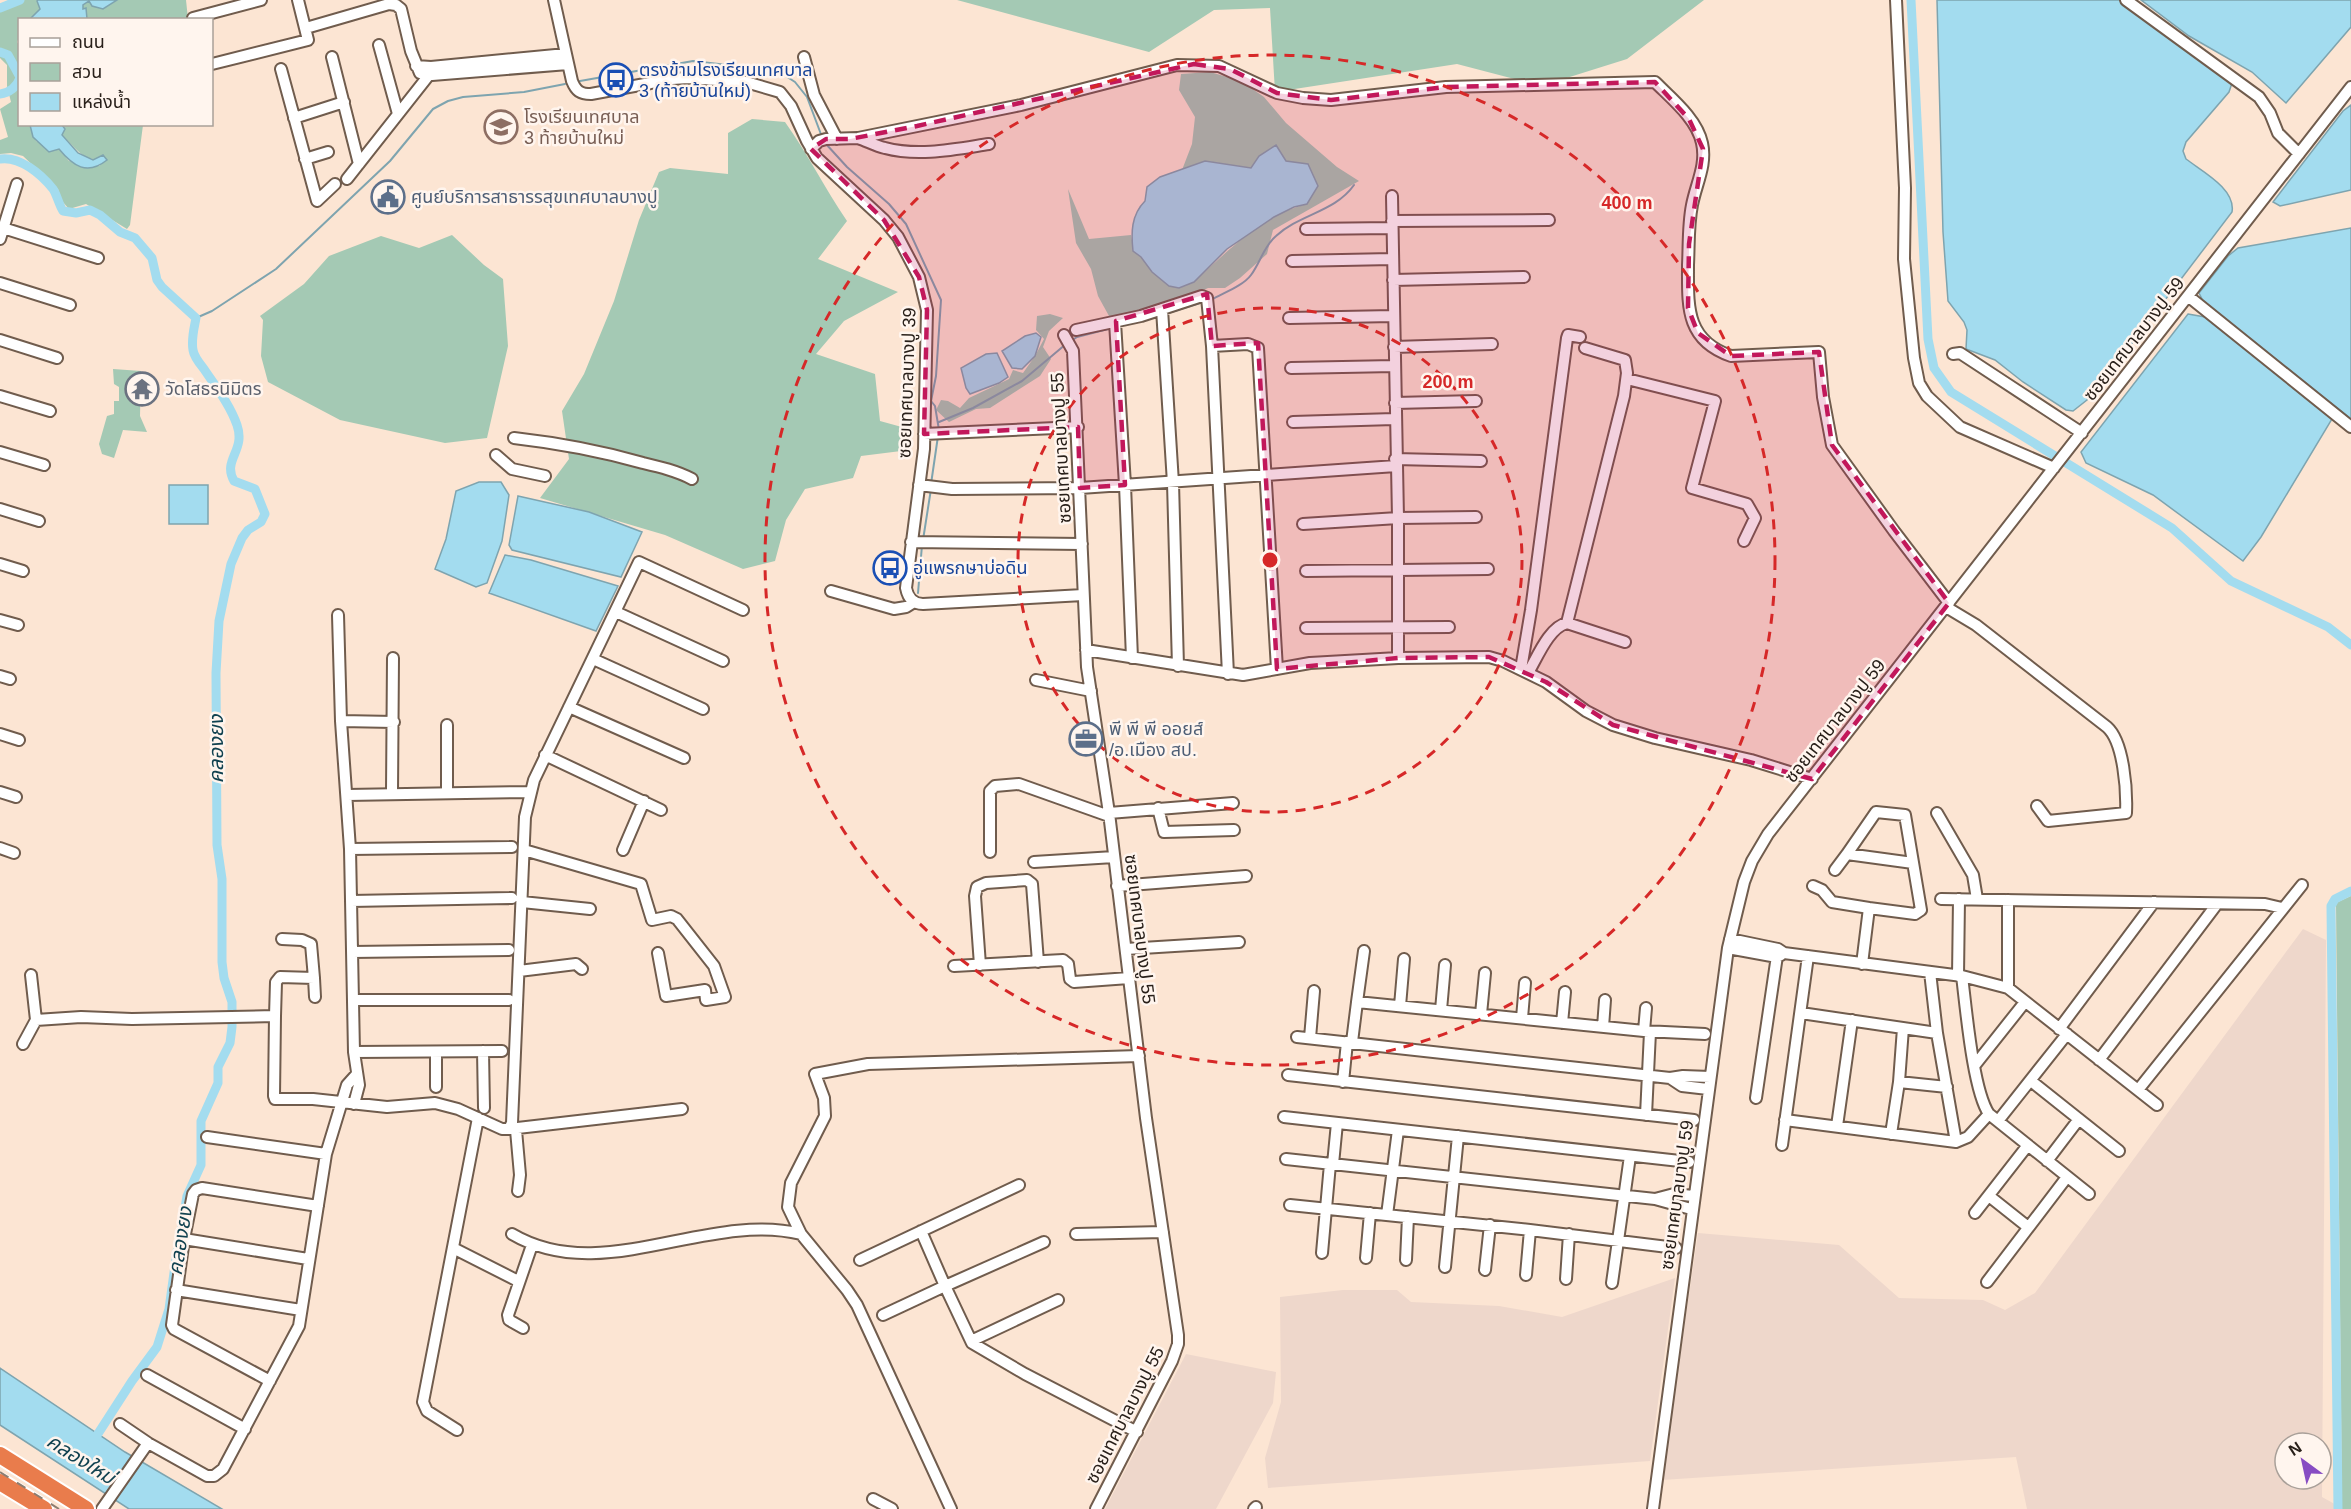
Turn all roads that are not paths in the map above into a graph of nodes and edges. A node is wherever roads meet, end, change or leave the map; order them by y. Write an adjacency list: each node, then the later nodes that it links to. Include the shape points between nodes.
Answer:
1 (261, 0): 6 (street)
2 (298, 0): 7 (street)
3 (554, 0): 11 (street, ซอยเทศบาลบางปู 39)
4 (1896, 0): 75 (street, via 1905,188 1904,259 1919,383 1927,396 1960,427)
5 (2126, 0): 24 (street, via 2259,97 2277,133)
6 (193, 18)
7 (306, 28): 12 (street, via 308,40); 13 (street, via 396,5 401,9)
8 (378, 45): 18 (street)
9 (332, 57): 17 (street)
10 (804, 57): 21 (street)
11 (567, 59): 13 (street); 15 (street); 21 (street, ซอยเทศบาลบางปู 39, via 574,86 584,94 688,78 771,88 787,98)
12 (213, 64)
13 (416, 66): 15 (street, via 420,73)
14 (281, 69): 19 (street)
15 (429, 75): 18 (street)
16 (2351, 87): 24 (street, ซอยเทศบาลบางปู 59)
17 (344, 102): 19 (street); 26 (street)
18 (398, 114): 26 (street)
19 (294, 117): 25 (street)
20 (858, 138): 21 (street); 22 (street, via 886,148 918,152); 100 (street, via 1021,105 1177,65 1210,64 1230,69 1277,93 1331,100 1446,87 1655,82 1689,119 1702,140 1704,158 1691,207 1689,244 1688,308 1698,333 1719,352 1731,356 1819,352 1832,445)
21 (823, 142): 68 (street, ซอยเทศบาลบางปู 39, via 826,167 884,220 908,253 919,277 927,310)
22 (989, 144)
23 (328, 152): 25 (street)
24 (2299, 154): 42 (street, ซอยเทศบาลบางปู 59)
25 (305, 159): 29 (street, via 317,201)
26 (359, 164): 27 (street)
27 (347, 179)
28 (17, 184): 33 (street)
29 (335, 184)
30 (1392, 196): 32 (street)
31 (1549, 220): 32 (street)
32 (1392, 225): 34 (street); 37 (street)
33 (2, 227): 35 (street); 36 (street)
34 (1306, 229)
35 (0, 239)
36 (98, 258)
37 (1392, 259): 38 (street); 40 (street)
38 (1292, 261)
39 (1524, 277): 40 (street)
40 (1392, 280): 45 (street)
41 (0, 283): 43 (street)
42 (2188, 296): 65 (street); 67 (street, ซอยเทศบาลบางปู 59)
43 (70, 305)
44 (1162, 312): 47 (street); 52 (street, via 1202,296 1208,301); 80 (street)
45 (1392, 316): 46 (street); 53 (street)
46 (1289, 318)
47 (1116, 326): 48 (street); 81 (street)
48 (1076, 330)
49 (0, 340): 55 (street)
50 (1067, 340): 66 (street, ซอยเทศบาลบางปู 55, via 1073,351)
51 (1492, 344): 53 (street)
52 (1212, 346): 76 (street, via 1248,344 1258,348); 79 (street)
53 (1394, 347): 56 (street)
54 (1953, 354): 67 (street, via 1960,353)
55 (57, 358)
56 (1394, 366): 57 (street); 61 (street)
57 (1291, 368)
58 (1627, 378): 89 (street, via 1715,400 1692,488 1747,504 1755,518); 105 (street); 119 (street, via 1625,360 1568,335)
59 (0, 396): 62 (street)
60 (1476, 401): 61 (street)
61 (1395, 403): 63 (street)
62 (50, 411)
63 (1394, 419): 64 (street); 73 (street)
64 (1293, 422)
65 (2351, 427)
66 (1078, 428): 68 (street); 83 (street, ซอยเทศบาลบางปู 55)
67 (2082, 433): 75 (street, ซอยเทศบาลบางปู 59)
68 (929, 434): 82 (street, ซอยเทศบาลบางปู 39)
69 (514, 438): 78 (street, via 617,456)
70 (0, 452): 74 (street)
71 (496, 454): 77 (street, via 512,469)
72 (1481, 461): 73 (street)
73 (1396, 463): 76 (street); 86 (street)
74 (44, 465)
75 (2056, 466): 100 (street, ซอยเทศบาลบางปู 59)
76 (1265, 475): 79 (street); 118 (street)
77 (545, 476)
78 (692, 479)
79 (1218, 479): 80 (street); 120 (street)
80 (1173, 483): 81 (street); 117 (street)
81 (1125, 485): 83 (street); 113 (street)
82 (927, 487): 83 (street); 90 (street, ซอยเทศบาลบางปู 39)
83 (1080, 488): 91 (street, ซอยเทศบาลบางปู 55)
84 (0, 509): 87 (street)
85 (1476, 517): 86 (street)
86 (1398, 519): 88 (street); 94 (street)
87 (39, 520)
88 (1303, 524)
89 (1744, 541)
90 (919, 542): 91 (street); 99 (street, ซอยเทศบาลบางปู 39, via 906,588)
91 (1082, 544): 98 (street, ซอยเทศบาลบางปู 55)
92 (0, 564): 95 (street)
93 (1488, 569): 94 (street)
94 (1397, 570): 96 (street); 107 (street)
95 (23, 571)
96 (1306, 571)
97 (831, 591): 99 (street, via 894,609)
98 (1083, 595): 99 (street); 111 (street, ซอยเทศบาลบางปู 55)
99 (914, 602)
100 (1947, 605): 132 (street, ซอยเทศบาลบางปู 59); 141 (street, via 2115,736 2127,798 2126,813 2048,821)
101 (743, 610): 102 (street, via 639,562)
102 (616, 612): 115 (street); 116 (street)
103 (338, 615): 125 (street)
104 (0, 620): 106 (street)
105 (1567, 623): 110 (street); 119 (street, via 1551,635)
106 (18, 625)
107 (1398, 627): 108 (street); 109 (street); 114 (street)
108 (1449, 627)
109 (1306, 628)
110 (1625, 642)
111 (1086, 650): 113 (street); 122 (street, ซอยเทศบาลบางปู 55)
112 (393, 658): 126 (street)
113 (1131, 658): 117 (street)
114 (1398, 658): 118 (street); 119 (street, via 1489,657)
115 (593, 659): 123 (street); 124 (street)
116 (723, 661)
117 (1178, 666): 120 (street)
118 (1277, 669): 120 (street)
119 (1524, 671): 132 (street, via 1613,725)
120 (1228, 674)
121 (1036, 680): 122 (street)
122 (1090, 691): 145 (street, ซอยเทศบาลบางปู 55)
123 (569, 707): 130 (street); 131 (street)
124 (703, 709)
125 (341, 721): 126 (street); 137 (street)
126 (394, 723): 134 (street)
127 (447, 725): 135 (street)
128 (0, 734): 129 (street)
129 (19, 740)
130 (546, 755): 136 (street); 139 (street)
131 (684, 758)
132 (1812, 778): 176 (street, ซอยเทศบาลบางปู 59, via 1752,861 1738,899)
133 (0, 792): 138 (street)
134 (393, 792): 135 (street); 137 (street)
135 (447, 792): 136 (street)
136 (530, 792): 150 (street)
137 (347, 795): 149 (street)
138 (16, 797)
139 (644, 801): 143 (street); 151 (street)
140 (1233, 803): 142 (street)
141 (2037, 806)
142 (1158, 808): 145 (street); 146 (street, via 1164,832)
143 (662, 810)
144 (1937, 813): 165 (street, via 1973,875)
145 (1109, 815): 152 (street, via 1019,784 995,786 990,791); 155 (street, ซอยเทศบาลบางปู 55)
146 (1234, 830)
147 (512, 847): 149 (street)
148 (0, 848): 153 (street)
149 (350, 849): 168 (street)
150 (524, 850): 166 (street); 181 (street, via 641,884 652,920 670,916 677,920 714,966 725,998 706,1000 705,990 666,996)
151 (623, 850)
152 (990, 852)
153 (14, 853)
154 (1847, 854): 157 (street); 157 (street, via 1876,812 1903,813); 158 (street)
155 (1114, 857): 156 (street); 161 (street, ซอยเทศบาลบางปู 55)
156 (1034, 862)
157 (1913, 863): 171 (street, via 1922,905 1919,913)
158 (1835, 870)
159 (1246, 876): 161 (street)
160 (2302, 885): 172 (street)
161 (1117, 886): 177 (street, ซอยเทศบาลบางปู 55)
162 (1813, 886): 171 (street, via 1832,902)
163 (1941, 899): 164 (street)
164 (1959, 899): 165 (street); 195 (street)
165 (1977, 899): 167 (street)
166 (517, 900): 168 (street); 173 (street); 191 (street)
167 (2008, 900): 169 (street); 199 (street)
168 (351, 901): 180 (street)
169 (2154, 902): 170 (street); 221 (street)
170 (2217, 904): 172 (street); 233 (street)
171 (1869, 908): 186 (street)
172 (2282, 908): 244 (street)
173 (590, 909)
174 (282, 939): 196 (street, via 311,944)
175 (1239, 942): 177 (street)
176 (1729, 944): 182 (street); 241 (street, ซอยเทศบาลบางปู 59)
177 (1126, 948): 197 (street, ซอยเทศบาลบางปู 55)
178 (509, 950): 180 (street)
179 (1364, 951): 206 (street)
180 (352, 952): 203 (street)
181 (658, 953)
182 (1780, 953): 183 (street); 245 (street)
183 (1808, 956): 186 (street); 211 (street)
184 (1404, 959): 208 (street)
185 (1038, 962): 187 (street); 187 (street, via 1032,884 1028,880 977,887); 197 (street, via 1063,960 1074,982)
186 (1862, 964): 192 (street)
187 (980, 965): 189 (street)
188 (1445, 965): 210 (street)
189 (954, 966)
190 (582, 969): 191 (street, via 576,964)
191 (519, 971): 260 (street)
192 (1930, 972): 195 (street); 222 (street)
193 (1485, 973): 212 (street)
194 (31, 975): 215 (street)
195 (1960, 976): 199 (street); 234 (street)
196 (314, 978): 202 (street); 213 (street, via 277,978)
197 (1129, 978): 232 (street, ซอยเทศบาลบางปู 55)
198 (1525, 983): 214 (street)
199 (2008, 988): 207 (street)
200 (1314, 991): 225 (street)
201 (1565, 992): 217 (street)
202 (315, 997)
203 (353, 1000): 204 (street); 230 (street)
204 (509, 1000)
205 (1605, 1000): 218 (street)
206 (1357, 1002): 208 (street); 226 (street)
207 (2025, 1002): 221 (street); 234 (street)
208 (1400, 1006): 210 (street)
209 (1646, 1008): 220 (street)
210 (1441, 1010): 212 (street)
211 (1801, 1013): 216 (street); 254 (street)
212 (1481, 1014): 214 (street)
213 (275, 1016): 215 (street); 248 (street, via 274,1098 313,1099)
214 (1522, 1018): 217 (street)
215 (36, 1020): 227 (street)
216 (1852, 1020): 219 (street); 259 (street)
217 (1562, 1023): 218 (street)
218 (1603, 1027): 220 (street)
219 (1903, 1028): 222 (street); 239 (street)
220 (1647, 1031): 223 (street); 236 (street)
221 (2063, 1032): 233 (street); 240 (street)
222 (1937, 1033): 243 (street)
223 (1705, 1035)
224 (1297, 1036): 225 (street)
225 (1310, 1038): 226 (street)
226 (1349, 1042): 236 (street); 238 (street)
227 (23, 1044)
228 (483, 1051): 229 (street); 231 (street); 253 (street)
229 (502, 1051)
230 (354, 1052): 231 (street); 235 (street)
231 (436, 1052): 242 (street)
232 (1139, 1056): 298 (street, ซอยเทศบาลบางปู 55); 300 (street, via 868,1064 815,1074 824,1098 825,1116 791,1183 788,1198 792,1219)
233 (2099, 1060): 244 (street)
234 (1975, 1065): 250 (street, via 1982,1103)
235 (356, 1075): 246 (street, via 359,1085); 248 (street, via 347,1085)
236 (1649, 1075): 241 (street, via 1670,1078 1682,1086); 251 (street)
237 (1287, 1076): 238 (street)
238 (1343, 1082): 251 (street)
239 (1899, 1082): 243 (street); 262 (street)
240 (2031, 1082): 255 (street); 257 (street)
241 (1709, 1083): 282 (street, ซอยเทศบาลบางปู 59)
242 (436, 1087)
243 (1947, 1087): 265 (street)
244 (2138, 1090): 247 (street)
245 (1756, 1098)
246 (354, 1104): 248 (street); 253 (street, via 387,1107 435,1103)
247 (2157, 1105)
248 (339, 1108): 269 (street)
249 (682, 1109): 260 (street)
250 (1989, 1114): 257 (street); 265 (street, via 1968,1137)
251 (1647, 1115): 256 (street)
252 (1284, 1117): 258 (street)
253 (479, 1118): 260 (street, via 502,1129); 307 (street)
254 (1785, 1119): 259 (street); 266 (street)
255 (2079, 1119): 268 (street); 272 (street)
256 (1694, 1120)
257 (1998, 1121): 267 (street)
258 (1337, 1123): 261 (street); 274 (street)
259 (1837, 1126): 262 (street)
260 (513, 1129): 279 (street, via 520,1175)
261 (1398, 1130): 263 (street); 275 (street)
262 (1891, 1134): 265 (street)
263 (1458, 1136): 270 (street); 276 (street)
264 (207, 1137): 269 (street)
265 (1956, 1142)
266 (1782, 1145)
267 (2028, 1145): 272 (street); 283 (street)
268 (2119, 1151)
269 (326, 1154): 286 (street)
270 (1630, 1156): 273 (street); 281 (street)
271 (1286, 1159): 274 (street)
272 (2047, 1161): 277 (street)
273 (1689, 1162)
274 (1331, 1164): 275 (street); 287 (street)
275 (1393, 1171): 276 (street); 291 (street)
276 (1454, 1177): 281 (street); 293 (street)
277 (2067, 1177): 280 (street); 295 (street)
278 (1019, 1185): 297 (street)
279 (518, 1191)
280 (2089, 1194)
281 (1624, 1196): 284 (street); 304 (street)
282 (1693, 1196): 284 (street, via 1674,1194); 288 (street, ซอยเทศบาลบางปู 59)
283 (1989, 1196): 290 (street); 295 (street)
284 (1655, 1199): 288 (street)
285 (1290, 1205): 287 (street)
286 (318, 1206): 303 (street, via 202,1188 193,1194); 311 (street)
287 (1327, 1208): 289 (street); 309 (street)
288 (1691, 1209): 344 (street, ซอยเทศบาลบางปู 59)
289 (1370, 1213): 291 (street); 310 (street)
290 (1975, 1213)
291 (1387, 1215): 292 (street)
292 (1408, 1217): 293 (street); 313 (street)
293 (1448, 1221): 294 (street); 314 (street)
294 (1490, 1226): 296 (street); 315 (street)
295 (2028, 1227): 319 (street)
296 (1530, 1230): 302 (street); 316 (street)
297 (921, 1231): 312 (street); 321 (street)
298 (1163, 1232): 301 (street); 333 (street, ซอยเทศบาลบางปู 55, via 1178,1344)
299 (512, 1234): 306 (street)
300 (801, 1234): 306 (street, via 774,1229 746,1230 584,1254); 342 (street, via 857,1305)
301 (1076, 1234)
302 (1569, 1234): 304 (street); 317 (street)
303 (184, 1239): 311 (street); 322 (street)
304 (1617, 1241): 308 (street); 320 (street)
305 (1044, 1242): 321 (street)
306 (532, 1245): 318 (street)
307 (453, 1248): 318 (street); 332 (street, via 423,1408)
308 (1676, 1248)
309 (1322, 1253)
310 (1366, 1258)
311 (308, 1259): 324 (street)
312 (860, 1260)
313 (1406, 1260)
314 (1445, 1267)
315 (1485, 1270)
316 (1526, 1275)
317 (1566, 1279)
318 (518, 1281): 326 (street, via 508,1317)
319 (1987, 1282)
320 (1612, 1283)
321 (945, 1286): 325 (street); 327 (street)
322 (176, 1290): 324 (street); 329 (street, via 171,1321 174,1329)
323 (1058, 1300): 327 (street)
324 (301, 1310): 329 (street, via 296,1334)
325 (883, 1315)
326 (523, 1328)
327 (971, 1341): 333 (street)
328 (147, 1375): 331 (street)
329 (270, 1381): 331 (street)
330 (120, 1424): 334 (street)
331 (245, 1429): 334 (street, via 223,1469 214,1476)
332 (457, 1430)
333 (1137, 1432): 343 (street, ซอยเทศบาลบางปู 55)
334 (146, 1447): 338 (street)
335 (0, 1455): 340 (highway)
336 (0, 1482): 339 (highway)
337 (873, 1498): 341 (street)
338 (104, 1507)
339 (44, 1509)
340 (86, 1509)
341 (892, 1509)
342 (951, 1509)
343 (1096, 1509)
344 (1653, 1509)

